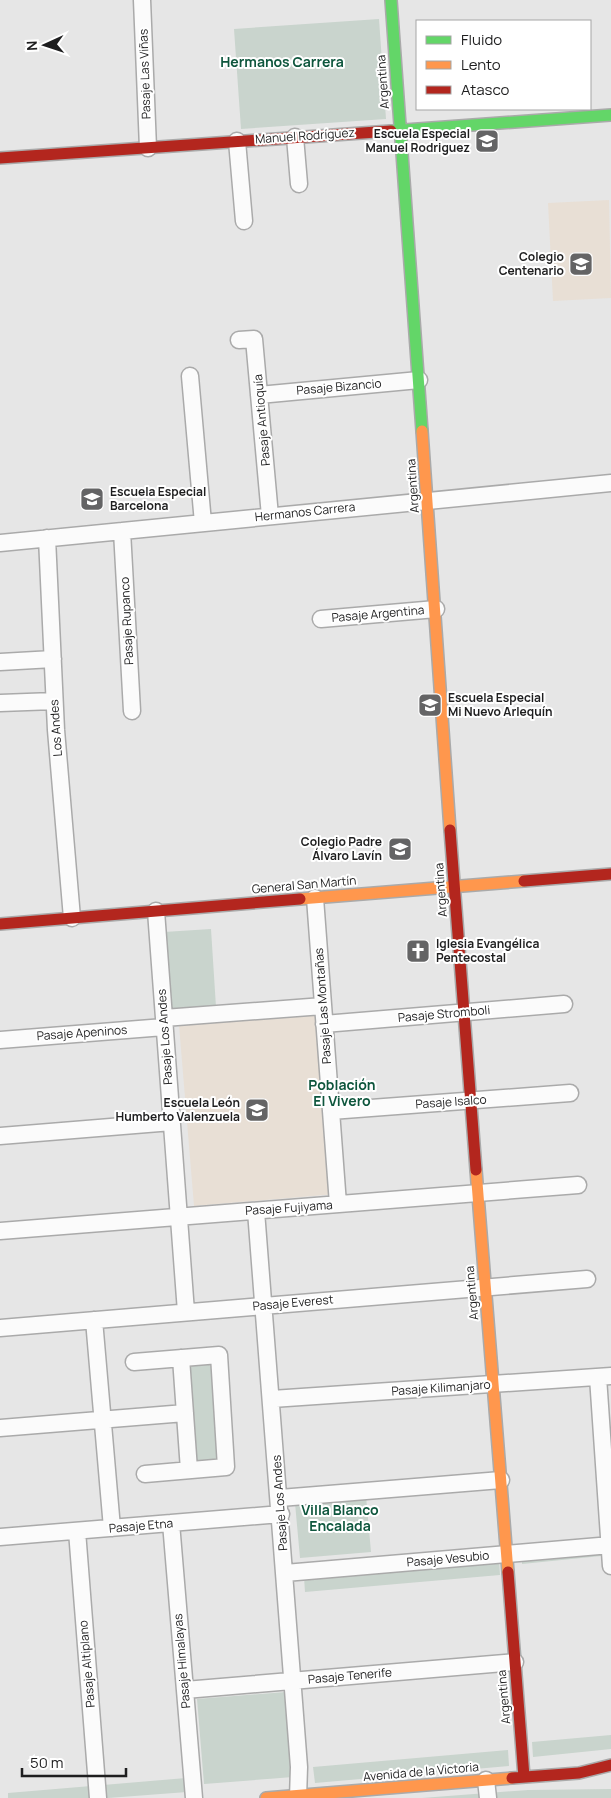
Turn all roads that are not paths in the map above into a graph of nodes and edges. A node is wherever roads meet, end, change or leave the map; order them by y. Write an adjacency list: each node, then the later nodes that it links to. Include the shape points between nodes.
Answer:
1 (142, 0): 8 (street, Pasaje Las Viñas)
2 (392, 0): 5 (main road, Argentina)
3 (611, 115): 4 (main road, Manuel Rodríguez)
4 (492, 116): 5 (main road, Manuel Rodríguez)
5 (400, 130): 6 (main road, Manuel Rodríguez); 14 (main road, Argentina)
6 (295, 137): 7 (main road, Manuel Rodríguez); 10 (street)
7 (238, 146): 8 (main road, Manuel Rodríguez); 11 (street, Manuel Rodríguez)
8 (148, 148): 9 (main road, Manuel Rodríguez)
9 (0, 158)
10 (299, 184)
11 (244, 221)
12 (239, 340): 15 (street, Pasaje Antioquía, via 254,339)
13 (190, 376): 19 (street)
14 (419, 380): 15 (street, Pasaje Bizancio); 17 (main road, Argentina)
15 (259, 395): 18 (street, Pasaje Antioquía)
16 (611, 483): 17 (street, Hermanos Carrera)
17 (428, 500): 18 (street, Hermanos Carrera); 23 (main road, Argentina)
18 (270, 516): 19 (street, Hermanos Carrera)
19 (203, 523): 20 (street, Hermanos Carrera)
20 (122, 531): 21 (street, Hermanos Carrera); 29 (street, Pasaje Rupanco)
21 (47, 538): 22 (street, Hermanos Carrera); 25 (street, Los Andes)
22 (0, 543)
23 (436, 609): 24 (street, Pasaje Argentina); 31 (main road, Argentina)
24 (321, 619)
25 (53, 659): 26 (street); 27 (street, Los Andes)
26 (0, 662)
27 (54, 701): 28 (street); 34 (street, Los Andes)
28 (0, 703)
29 (132, 711)
30 (611, 874): 31 (main road, General San Martín)
31 (454, 886): 32 (main road, General San Martín); 38 (main road, Argentina)
32 (315, 898): 33 (main road, General San Martín); 37 (street, Pasaje Las Montañas)
33 (156, 911): 34 (main road, General San Martín); 39 (street, Pasaje Los Andes)
34 (72, 918): 35 (main road, General San Martín)
35 (0, 924)
36 (564, 1004): 38 (street, Pasaje Stromboli)
37 (323, 1006): 39 (street, Pasaje Apeninos); 40 (street, Pasaje Las Montañas)
38 (464, 1013): 40 (street, Pasaje Stromboli); 43 (main road, Argentina)
39 (164, 1022): 41 (street, Pasaje Apeninos); 45 (street, Pasaje Los Andes)
40 (324, 1024): 44 (street, Pasaje Las Montañas)
41 (0, 1040)
42 (570, 1093): 43 (street, Pasaje Isalco)
43 (471, 1100): 44 (street, Pasaje Isalco); 48 (main road, Argentina)
44 (331, 1111): 49 (street, Pasaje Las Montañas)
45 (172, 1122): 46 (street); 51 (street, Pasaje Los Andes)
46 (0, 1136)
47 (578, 1185): 48 (street, Pasaje Fujiyama)
48 (478, 1193): 49 (street, Pasaje Fujiyama); 54 (main road, Argentina)
49 (338, 1204): 50 (street, Pasaje Fujiyama)
50 (256, 1211): 51 (street, Pasaje Fujiyama); 55 (street, Pasaje Los Andes)
51 (179, 1217): 52 (street, Pasaje Fujiyama); 56 (street, Pasaje Los Andes)
52 (0, 1231)
53 (586, 1279): 54 (street, Pasaje Everest)
54 (486, 1288): 55 (street, Pasaje Everest); 62 (main road, Argentina)
55 (264, 1306): 56 (street, Pasaje Everest); 63 (street, Pasaje Los Andes)
56 (186, 1312): 57 (street, Pasaje Everest)
57 (94, 1320): 58 (street, Pasaje Everest); 65 (street)
58 (0, 1328)
59 (181, 1358): 60 (street); 64 (street); 67 (street, via 218,1355 226,1467)
60 (134, 1362)
61 (605, 1376): 62 (street, Pasaje Kilimanjaro); 75 (street)
62 (493, 1385): 63 (street, Pasaje Kilimanjaro); 69 (main road, Argentina)
63 (272, 1399): 70 (street, Pasaje Los Andes)
64 (185, 1413): 65 (street); 67 (street)
65 (103, 1420): 66 (street); 72 (street)
66 (0, 1428)
67 (189, 1470): 68 (street)
68 (145, 1474)
69 (501, 1480): 70 (street, Pasaje Etna); 76 (main road, Argentina)
70 (280, 1506): 71 (street, Pasaje Etna); 78 (street, Pasaje Los Andes)
71 (171, 1523): 72 (street, Pasaje Etna); 81 (street, Pasaje Himalayas)
72 (112, 1528): 73 (street, Pasaje Etna)
73 (77, 1531): 74 (street, Pasaje Etna); 89 (street, Pasaje Altiplano)
74 (0, 1537)
75 (610, 1545): 76 (street, Pasaje Vesubio); 77 (street)
76 (507, 1554): 78 (street, Pasaje Vesubio); 79 (main road, Argentina)
77 (611, 1566)
78 (285, 1573): 80 (street, Pasaje Los Andes)
79 (515, 1662): 80 (street, Pasaje Tenerife); 84 (main road, Argentina)
80 (293, 1681): 81 (street, Pasaje Tenerife); 88 (street, Pasaje Los Andes)
81 (185, 1690): 90 (street, Pasaje Himalayas)
82 (611, 1765): 83 (main road, Avenida de la Victoria)
83 (579, 1773): 84 (main road, Avenida de la Victoria); 85 (main road, Avenida de la Victoria)
84 (524, 1777): 86 (main road, Avenida de la Victoria)
85 (611, 1777)
86 (486, 1780): 87 (main road, Avenida de la Victoria); 92 (street)
87 (396, 1793): 88 (main road, Avenida de la Victoria)
88 (299, 1797): 91 (main road, Avenida de la Victoria)
89 (98, 1798)
90 (194, 1798)
91 (266, 1798)
92 (488, 1798)

